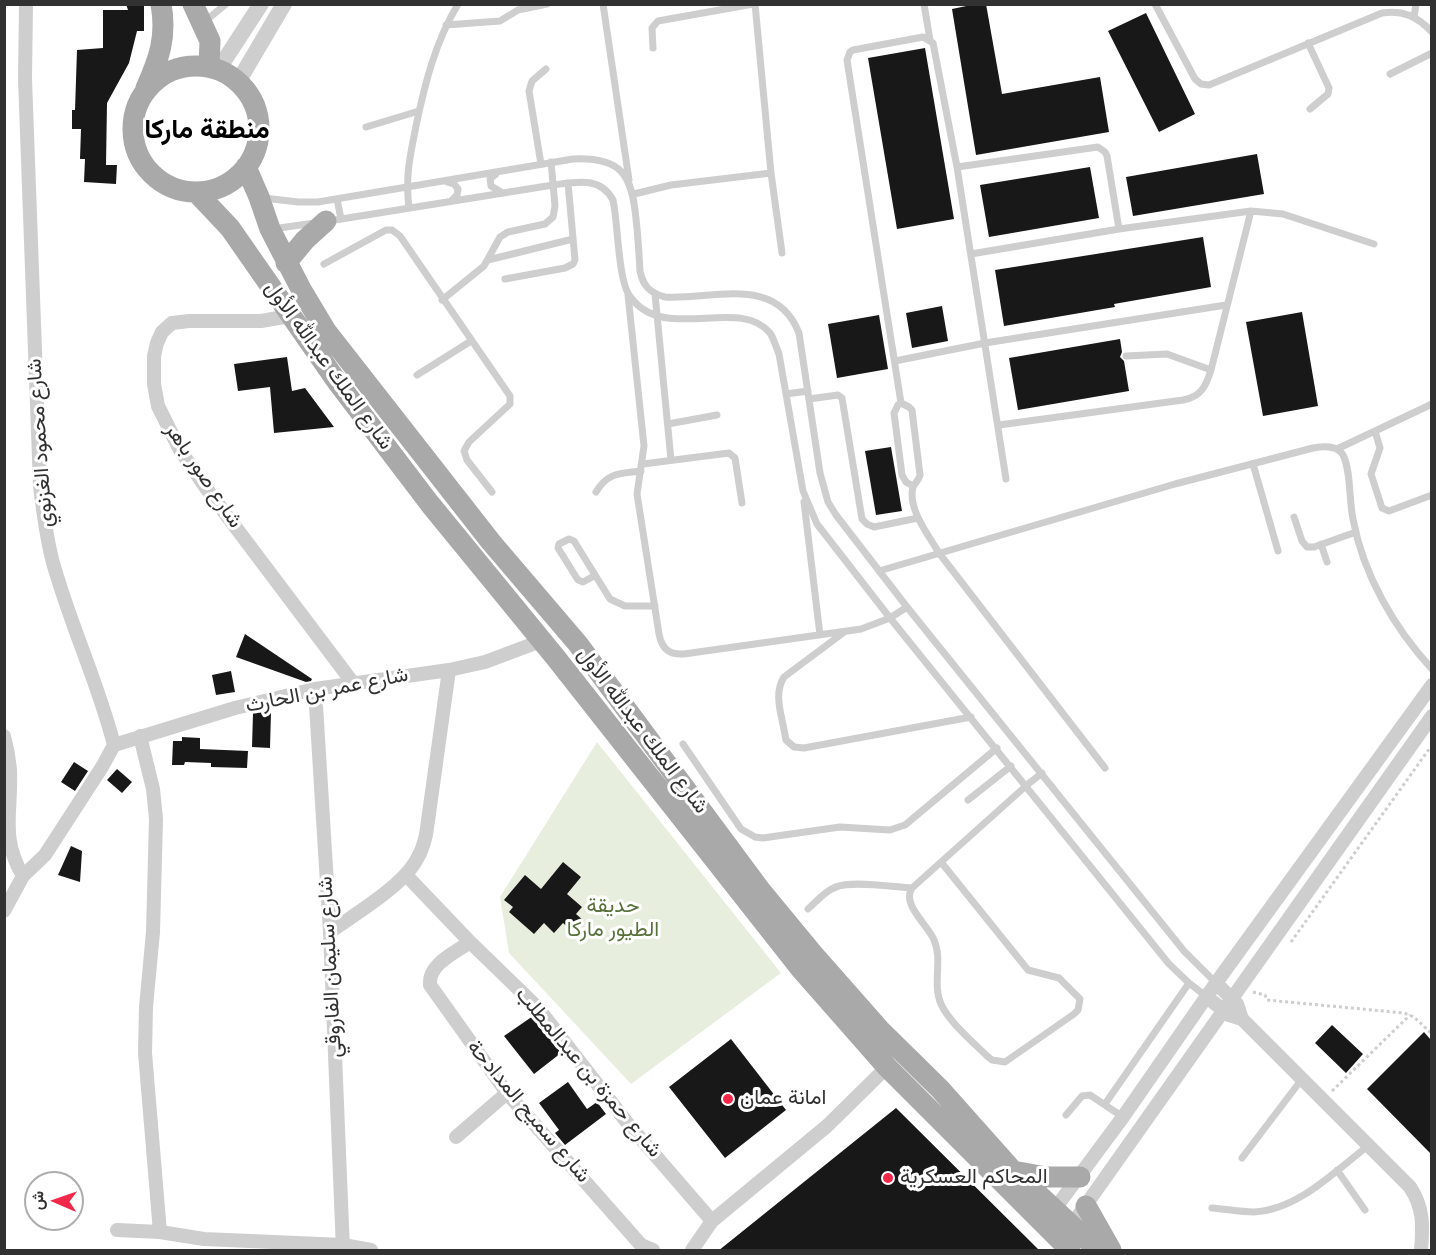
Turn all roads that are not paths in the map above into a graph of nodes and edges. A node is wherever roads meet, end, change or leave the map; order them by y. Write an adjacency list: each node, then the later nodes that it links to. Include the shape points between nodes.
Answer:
1 (26, 4): 117 (street, شارع محمود الغزنوي, via 25,79 40,486 45,529)
2 (161, 4): 26 (main road, via 164,32 160,55)
3 (193, 4): 15 (main road)
4 (226, 4): 15 (lane)
5 (261, 4): 22 (street)
6 (284, 4): 25 (street)
7 (458, 4): 16 (lane)
8 (547, 4): 16 (lane, via 518,10 500,21)
9 (603, 4): 37 (lane)
10 (754, 4): 20 (lane, via 658,21 652,28); 35 (lane)
11 (924, 4): 18 (lane)
12 (1155, 4): 19 (lane, via 1191,73 1201,84 1216,83)
13 (1416, 4): 14 (lane)
14 (1414, 16): 17 (lane); 19 (lane, via 1393,11 1382,13)
15 (202, 24): 22 (main road, via 210,41)
16 (446, 25): 28 (lane)
17 (1431, 32)
18 (930, 40): 33 (lane); 70 (lane, via 924,36 853,50 847,60)
19 (1308, 43): 27 (lane, via 1329,88 1328,94)
20 (653, 48)
21 (1431, 52): 24 (lane)
22 (213, 69): 25 (main road); 26 (main road, via 179,68 165,74)
23 (546, 69): 31 (lane, via 532,81 529,91)
24 (1390, 74)
25 (238, 82): 32 (main road, via 255,108 258,123 254,154)
26 (144, 94): 41 (main road, via 133,126 140,159 164,183)
27 (1310, 109)
28 (419, 111): 29 (lane); 40 (lane)
29 (366, 127)
30 (550, 162): 31 (lane); 37 (lane, via 599,159 621,171); 39 (lane)
31 (541, 164): 34 (lane)
32 (246, 167): 41 (main road, via 224,186); 44 (main road, شارع الملك عبدالله الأول)
33 (957, 167): 52 (lane, via 1098,147 1107,156); 56 (lane)
34 (501, 171): 36 (lane); 42 (lane, via 490,182 493,189)
35 (771, 173): 43 (lane, via 671,185); 55 (lane)
36 (446, 181): 40 (lane); 46 (lane, via 458,189)
37 (629, 181): 43 (lane)
38 (568, 183): 39 (lane); 53 (lane); 61 (lane, via 587,182 608,190 613,200)
39 (553, 185): 42 (lane); 57 (lane, via 555,211 550,221 508,232 495,243)
40 (406, 188): 45 (lane); 47 (lane)
41 (196, 192): 50 (main road, شارع الملك عبدالله الأول)
42 (503, 193): 46 (lane)
43 (634, 194): 62 (lane, via 642,280)
44 (259, 197): 45 (lane, via 298,202); 51 (main road, شارع الملك عبدالله الأول)
45 (337, 199): 49 (lane)
46 (450, 201): 47 (lane)
47 (409, 208): 49 (lane)
48 (1251, 211): 52 (lane); 54 (lane, via 1283,214); 64 (lane)
49 (333, 220): 51 (lane); 58 (main road, via 304,240)
50 (230, 228): 51 (main road); 65 (main road, شارع الملك عبدالله الأول)
51 (270, 229): 58 (main road, شارع الملك عبدالله الأول)
52 (1119, 229): 56 (lane)
53 (573, 239): 57 (lane); 60 (lane, via 575,260 570,267)
54 (1374, 244)
55 (782, 253)
56 (971, 254): 68 (lane)
57 (488, 260): 63 (lane)
58 (286, 263): 149 (main road, شارع الملك عبدالله الأول, via 343,355 491,542 578,644 768,900 846,992)
59 (324, 264): 63 (lane, via 392,230 400,236)
60 (505, 279)
61 (628, 293): 66 (lane); 84 (lane, via 644,446)
62 (655, 294): 66 (lane); 74 (lane, via 676,298 745,294 773,300 794,320 799,333)
63 (442, 300): 67 (lane)
64 (1226, 304): 68 (lane); 71 (lane)
65 (290, 316): 106 (main road, شارع الملك عبدالله الأول, via 423,495); 109 (street, شارع صور باهر, via 261,321 172,323 157,343 154,384 158,406 180,450)
66 (657, 316): 73 (lane, via 686,320 740,318 762,326 775,343); 78 (lane)
67 (471, 340): 72 (lane); 88 (lane, via 510,400 464,451)
68 (985, 344): 70 (lane); 79 (lane)
69 (1126, 356): 71 (lane, via 1167,354)
70 (895, 361): 75 (lane)
71 (1211, 370): 79 (lane, via 1201,392 1190,399)
72 (417, 375)
73 (786, 394): 74 (lane); 87 (lane)
74 (808, 395): 93 (lane, via 842,398 862,519 874,527); 99 (lane, via 828,502)
75 (901, 403): 86 (lane, via 894,413 902,475); 86 (lane, via 909,406 912,415 920,475)
76 (1431, 404): 80 (lane)
77 (717, 416): 78 (lane)
78 (668, 424): 82 (lane)
79 (999, 425): 85 (lane)
80 (1375, 431): 81 (lane); 90 (lane, via 1380,448 1371,478 1382,508 1389,511)
81 (1337, 449): 83 (lane, via 1321,446); 94 (lane, via 1346,464)
82 (671, 460): 84 (lane); 91 (lane, via 733,455)
83 (1253, 464): 96 (lane); 97 (lane)
84 (642, 467): 89 (lane, via 609,477); 101 (lane, via 637,494)
85 (1006, 478)
86 (913, 486): 93 (lane)
87 (803, 491): 103 (lane, via 817,524); 105 (lane)
88 (492, 492)
89 (596, 492)
90 (1431, 495)
91 (742, 503)
92 (1294, 517): 95 (lane, via 1304,544 1310,548)
93 (918, 518): 97 (lane)
94 (1356, 532): 95 (lane); 107 (lane, via 1377,589)
95 (1321, 544): 98 (lane)
96 (1278, 551)
97 (939, 553): 99 (lane); 120 (lane)
98 (1327, 562)
99 (879, 571): 102 (lane)
100 (594, 576): 100 (lane, via 574,541 559,544 578,580 583,582); 101 (lane, via 617,604)
101 (655, 606): 105 (lane, via 661,642 670,653)
102 (907, 607): 103 (lane); 121 (lane)
103 (890, 618): 104 (lane); 113 (lane)
104 (845, 632): 105 (lane); 113 (lane, via 780,684 779,699 789,744 804,748)
105 (820, 635)
106 (541, 641): 108 (street, شارع عمر بن الحارث, via 485,662); 138 (main road, شارع الملك عبدالله الأول, via 759,917)
107 (1431, 669)
108 (449, 670): 109 (street, شارع عمر بن الحارث); 125 (street, via 426,836 418,859)
109 (353, 683): 111 (street, شارع عمر بن الحارث)
110 (1431, 685): 132 (street)
111 (315, 689): 115 (street, شارع عمر بن الحارث); 130 (street, شارع سليمان الفاروقي)
112 (1431, 716): 134 (street)
113 (971, 717): 118 (lane)
114 (4, 736): 126 (street, via 10,769 5,838 9,854)
115 (140, 736): 117 (street, شارع عمر بن الحارث); 158 (street, via 156,819 146,1053)
116 (683, 744): 118 (lane, via 741,829 763,838 829,828 897,828)
117 (114, 746): 126 (street, via 45,855)
118 (997, 747): 119 (lane)
119 (1011, 766): 122 (lane); 123 (lane)
120 (1105, 768)
121 (1042, 773): 122 (lane); 132 (lane, via 1184,951)
122 (1027, 786): 124 (lane); 133 (lane)
123 (968, 800)
124 (941, 862): 127 (lane); 127 (lane, via 1026,967 1064,981 1080,999 1078,1010 1005,1062 992,1060 941,1003 937,950 909,900)
125 (406, 875): 130 (street); 131 (street, شارع حمزة بن عبدالمطلب)
126 (23, 876): 129 (street)
127 (912, 888): 128 (lane, via 840,886)
128 (808, 909)
129 (4, 911)
130 (330, 932): 160 (street, شارع سليمان الفاروقي)
131 (470, 942): 140 (street, شارع سميح المدادحة, via 436,966 430,985); 156 (street, شارع حمزة بن عبدالمطلب, via 538,1008)
132 (1216, 983): 134 (street); 135 (street)
133 (1188, 984): 135 (lane); 141 (lane)
134 (1234, 994): 136 (street); 137 (street)
135 (1207, 998): 136 (street); 143 (street)
136 (1222, 1011): 137 (street); 144 (street)
137 (1242, 1019): 139 (street)
138 (887, 1067): 155 (main road, شارع الملك عبدالله الأول); 156 (street, via 827,1126)
139 (1302, 1079): 146 (street); 147 (lane)
140 (507, 1093): 145 (street); 162 (street, شارع سميح المدادحة, via 641,1245)
141 (1104, 1104): 142 (lane, via 1086,1095); 143 (lane)
142 (1066, 1115)
143 (1123, 1118): 144 (street); 150 (street)
144 (1139, 1129): 151 (street)
145 (456, 1137)
146 (1368, 1146): 148 (lane); 152 (street)
147 (1242, 1158)
148 (1337, 1170): 153 (lane, via 1291,1202 1273,1209 1254,1212); 154 (lane)
149 (1013, 1171): 150 (main road, via 1046,1177); 155 (main road, شارع الملك عبدالله الأول)
150 (1080, 1177): 155 (street)
151 (1086, 1206): 159 (street); 165 (main road)
152 (1426, 1207): 166 (street)
153 (1212, 1208)
154 (1365, 1210)
155 (1049, 1217): 159 (main road, شارع الملك عبدالله الأول)
156 (712, 1221): 163 (street)
157 (117, 1230): 158 (street)
158 (159, 1232): 160 (street, via 204,1239)
159 (1067, 1239): 164 (main road, شارع الملك عبدالله الأول)
160 (343, 1248): 161 (street)
161 (371, 1251)
162 (653, 1251)
163 (692, 1251)
164 (1098, 1251)
165 (1111, 1251)
166 (1421, 1251)

